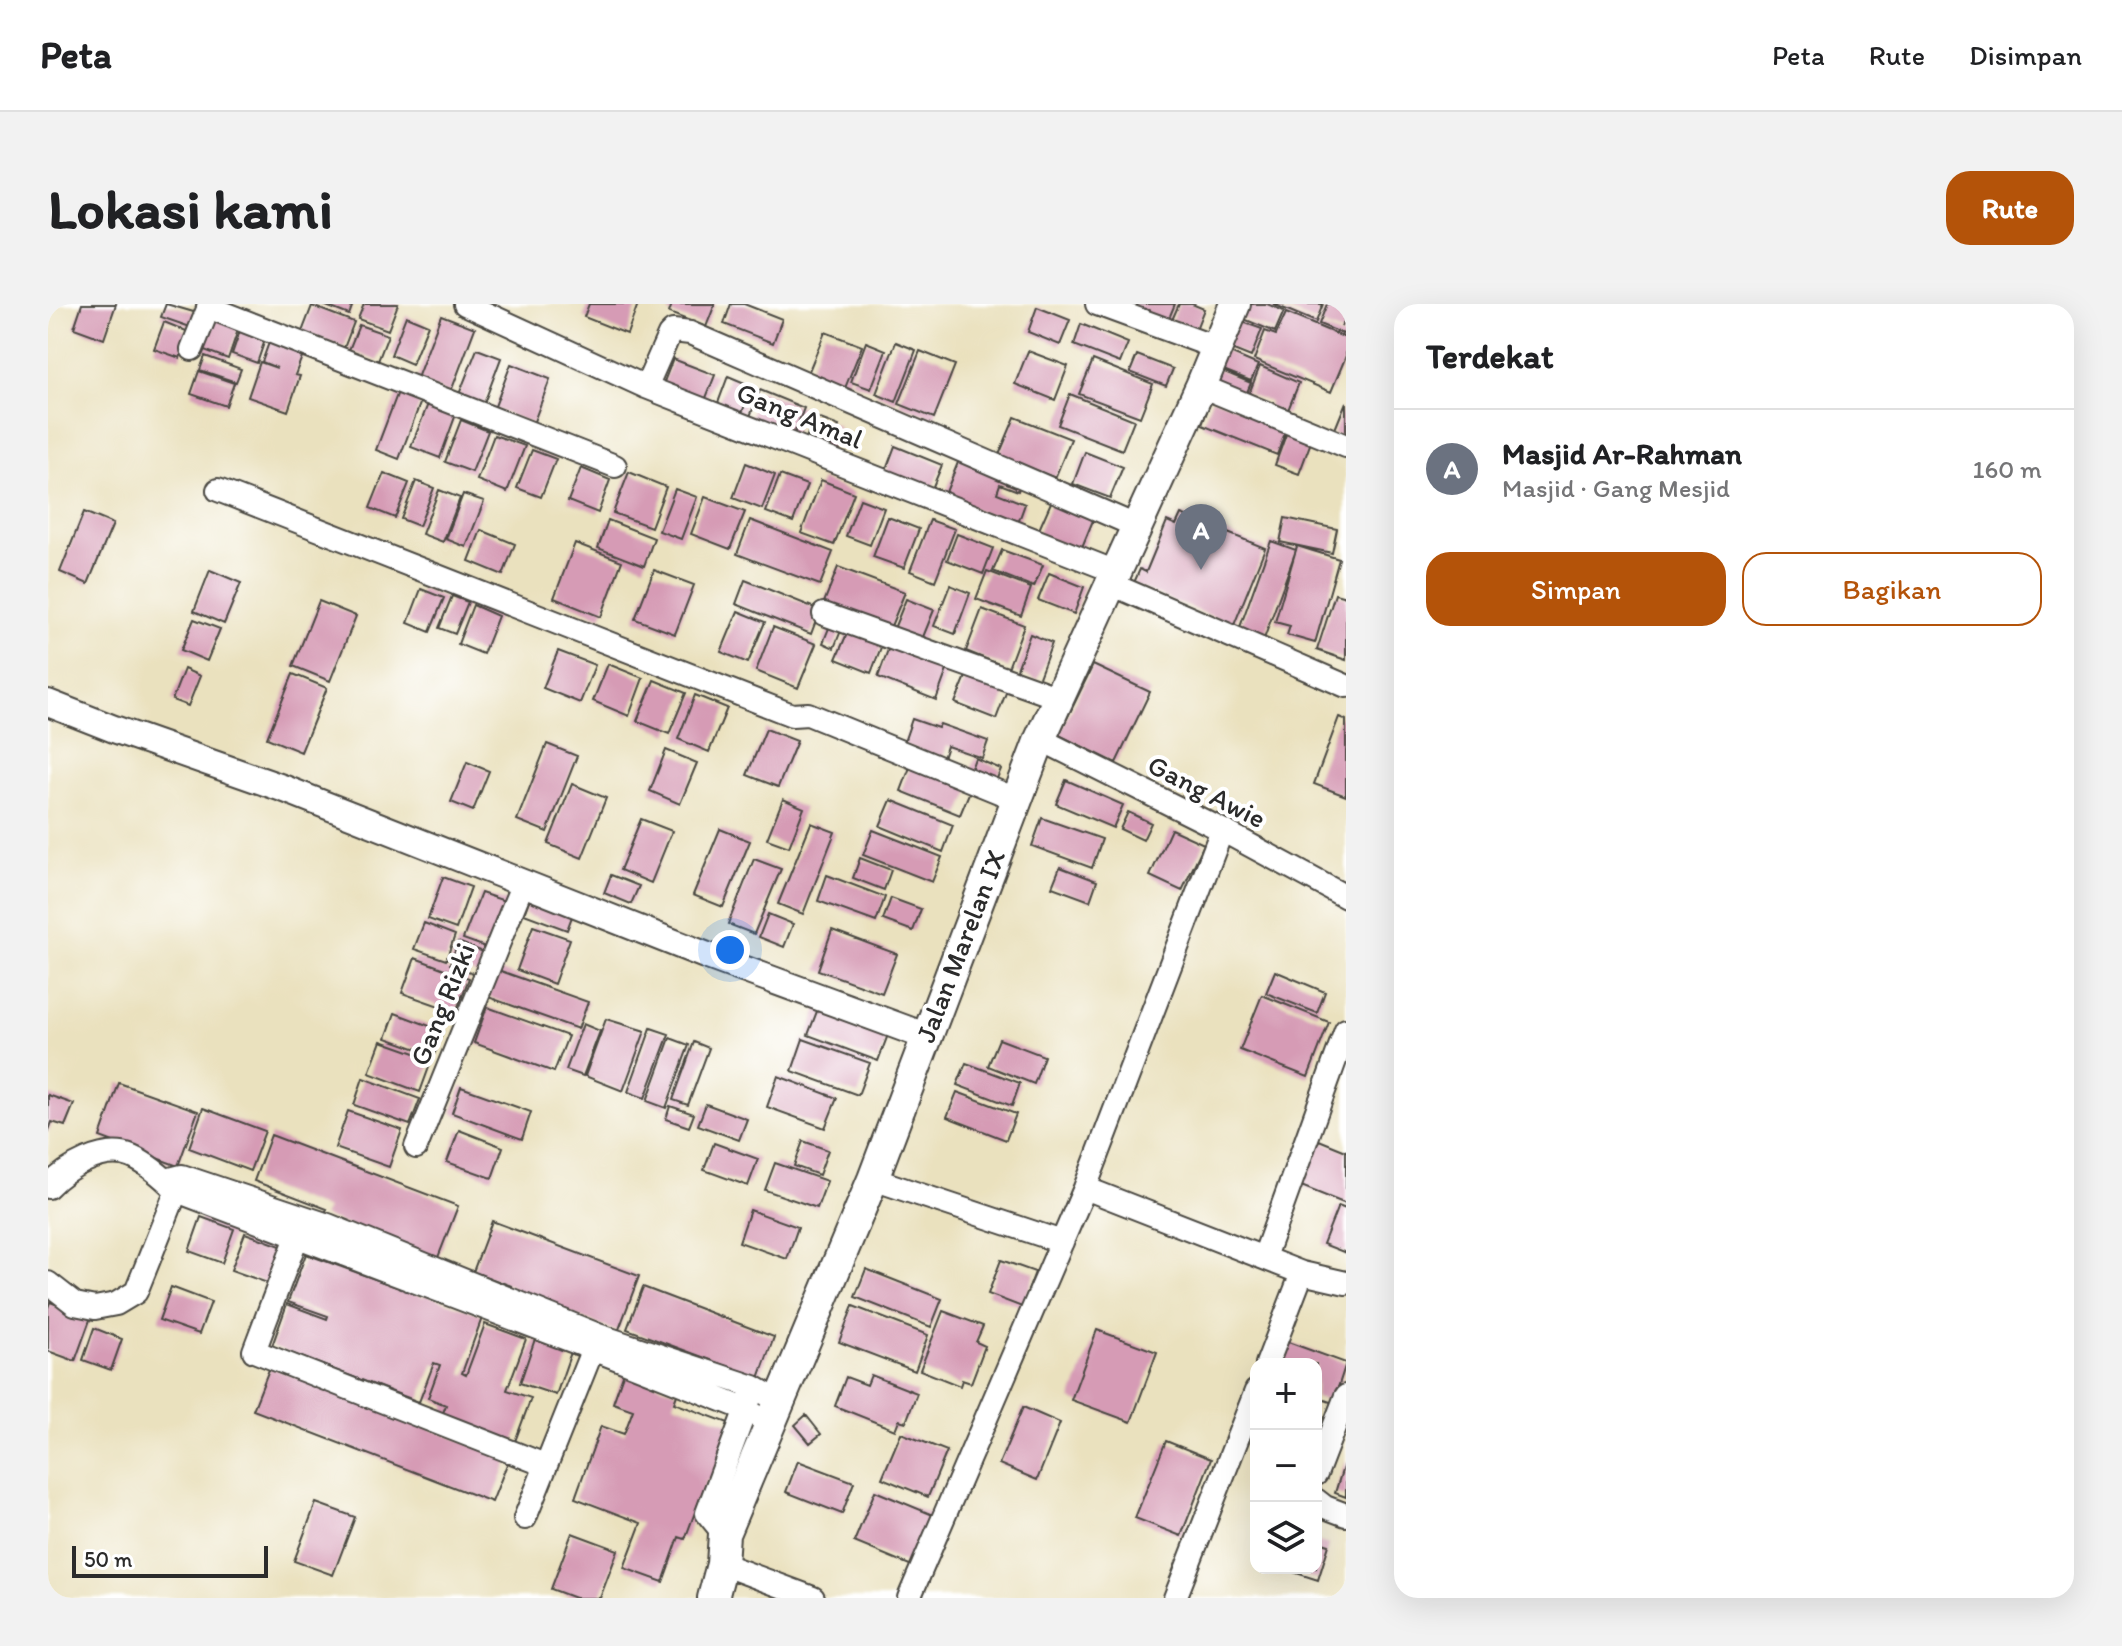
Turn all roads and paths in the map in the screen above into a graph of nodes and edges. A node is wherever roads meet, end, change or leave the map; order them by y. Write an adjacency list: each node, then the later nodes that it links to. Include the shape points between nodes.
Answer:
1 (465, 304): 8 (street, Gang Amal)
2 (1097, 304): 5 (street)
3 (1235, 304): 5 (main road, Jalan Marelan IX)
4 (209, 306): 6 (street); 10 (street)
5 (1217, 348): 7 (main road, Jalan Marelan IX)
6 (192, 349)
7 (1201, 386): 9 (street); 12 (main road, Jalan Marelan IX)
8 (646, 387): 12 (street, via 669,335 690,333); 13 (street, Gang Amal)
9 (1346, 446)
10 (615, 466)
11 (218, 490): 19 (street, via 792,715 808,714)
12 (1136, 526): 13 (main road, Jalan Marelan IX)
13 (1114, 578): 15 (street, Gang Amal); 16 (main road, Jalan Marelan IX)
14 (824, 614): 16 (street)
15 (1346, 686)
16 (1059, 698): 18 (main road, Jalan Marelan IX)
17 (48, 703): 21 (street)
18 (1040, 739): 19 (main road, Jalan Marelan IX); 20 (street, Gang Awie)
19 (1016, 799): 24 (main road, Jalan Marelan IX)
20 (1222, 830): 22 (street, Gang Awie); 29 (street)
21 (523, 883): 24 (street); 25 (street, Gang Rizki)
22 (1346, 897)
23 (1346, 1030): 33 (street)
24 (925, 1036): 26 (main road, Jalan Marelan IX)
25 (416, 1147)
26 (873, 1179): 32 (street); 40 (main road, Jalan Marelan IX)
27 (175, 1182): 28 (street, via 130,1156 112,1155 75,1165); 30 (street); 31 (street); 35 (street, via 136,1292 95,1308 75,1304)
28 (48, 1187)
29 (1085, 1188): 32 (street); 33 (street)
30 (328, 1225): 31 (street); 37 (street)
31 (297, 1237): 37 (street); 43 (street, via 254,1351)
32 (1062, 1242): 50 (street)
33 (1264, 1257): 34 (street)
34 (1302, 1273): 36 (street); 38 (street)
35 (48, 1283)
36 (1346, 1283)
37 (596, 1342): 40 (street); 43 (street)
38 (1269, 1358)
39 (1346, 1396): 42 (street)
40 (762, 1405): 47 (main road, Jalan Marelan IX, via 724,1534)
41 (1250, 1406): 51 (street)
42 (1322, 1458)
43 (545, 1465): 46 (street)
44 (1319, 1502): 45 (street)
45 (1346, 1515)
46 (525, 1518)
47 (722, 1564): 48 (main road, Jalan Marelan IX); 49 (street)
48 (713, 1598)
49 (813, 1598)
50 (909, 1598)
51 (1175, 1598)

